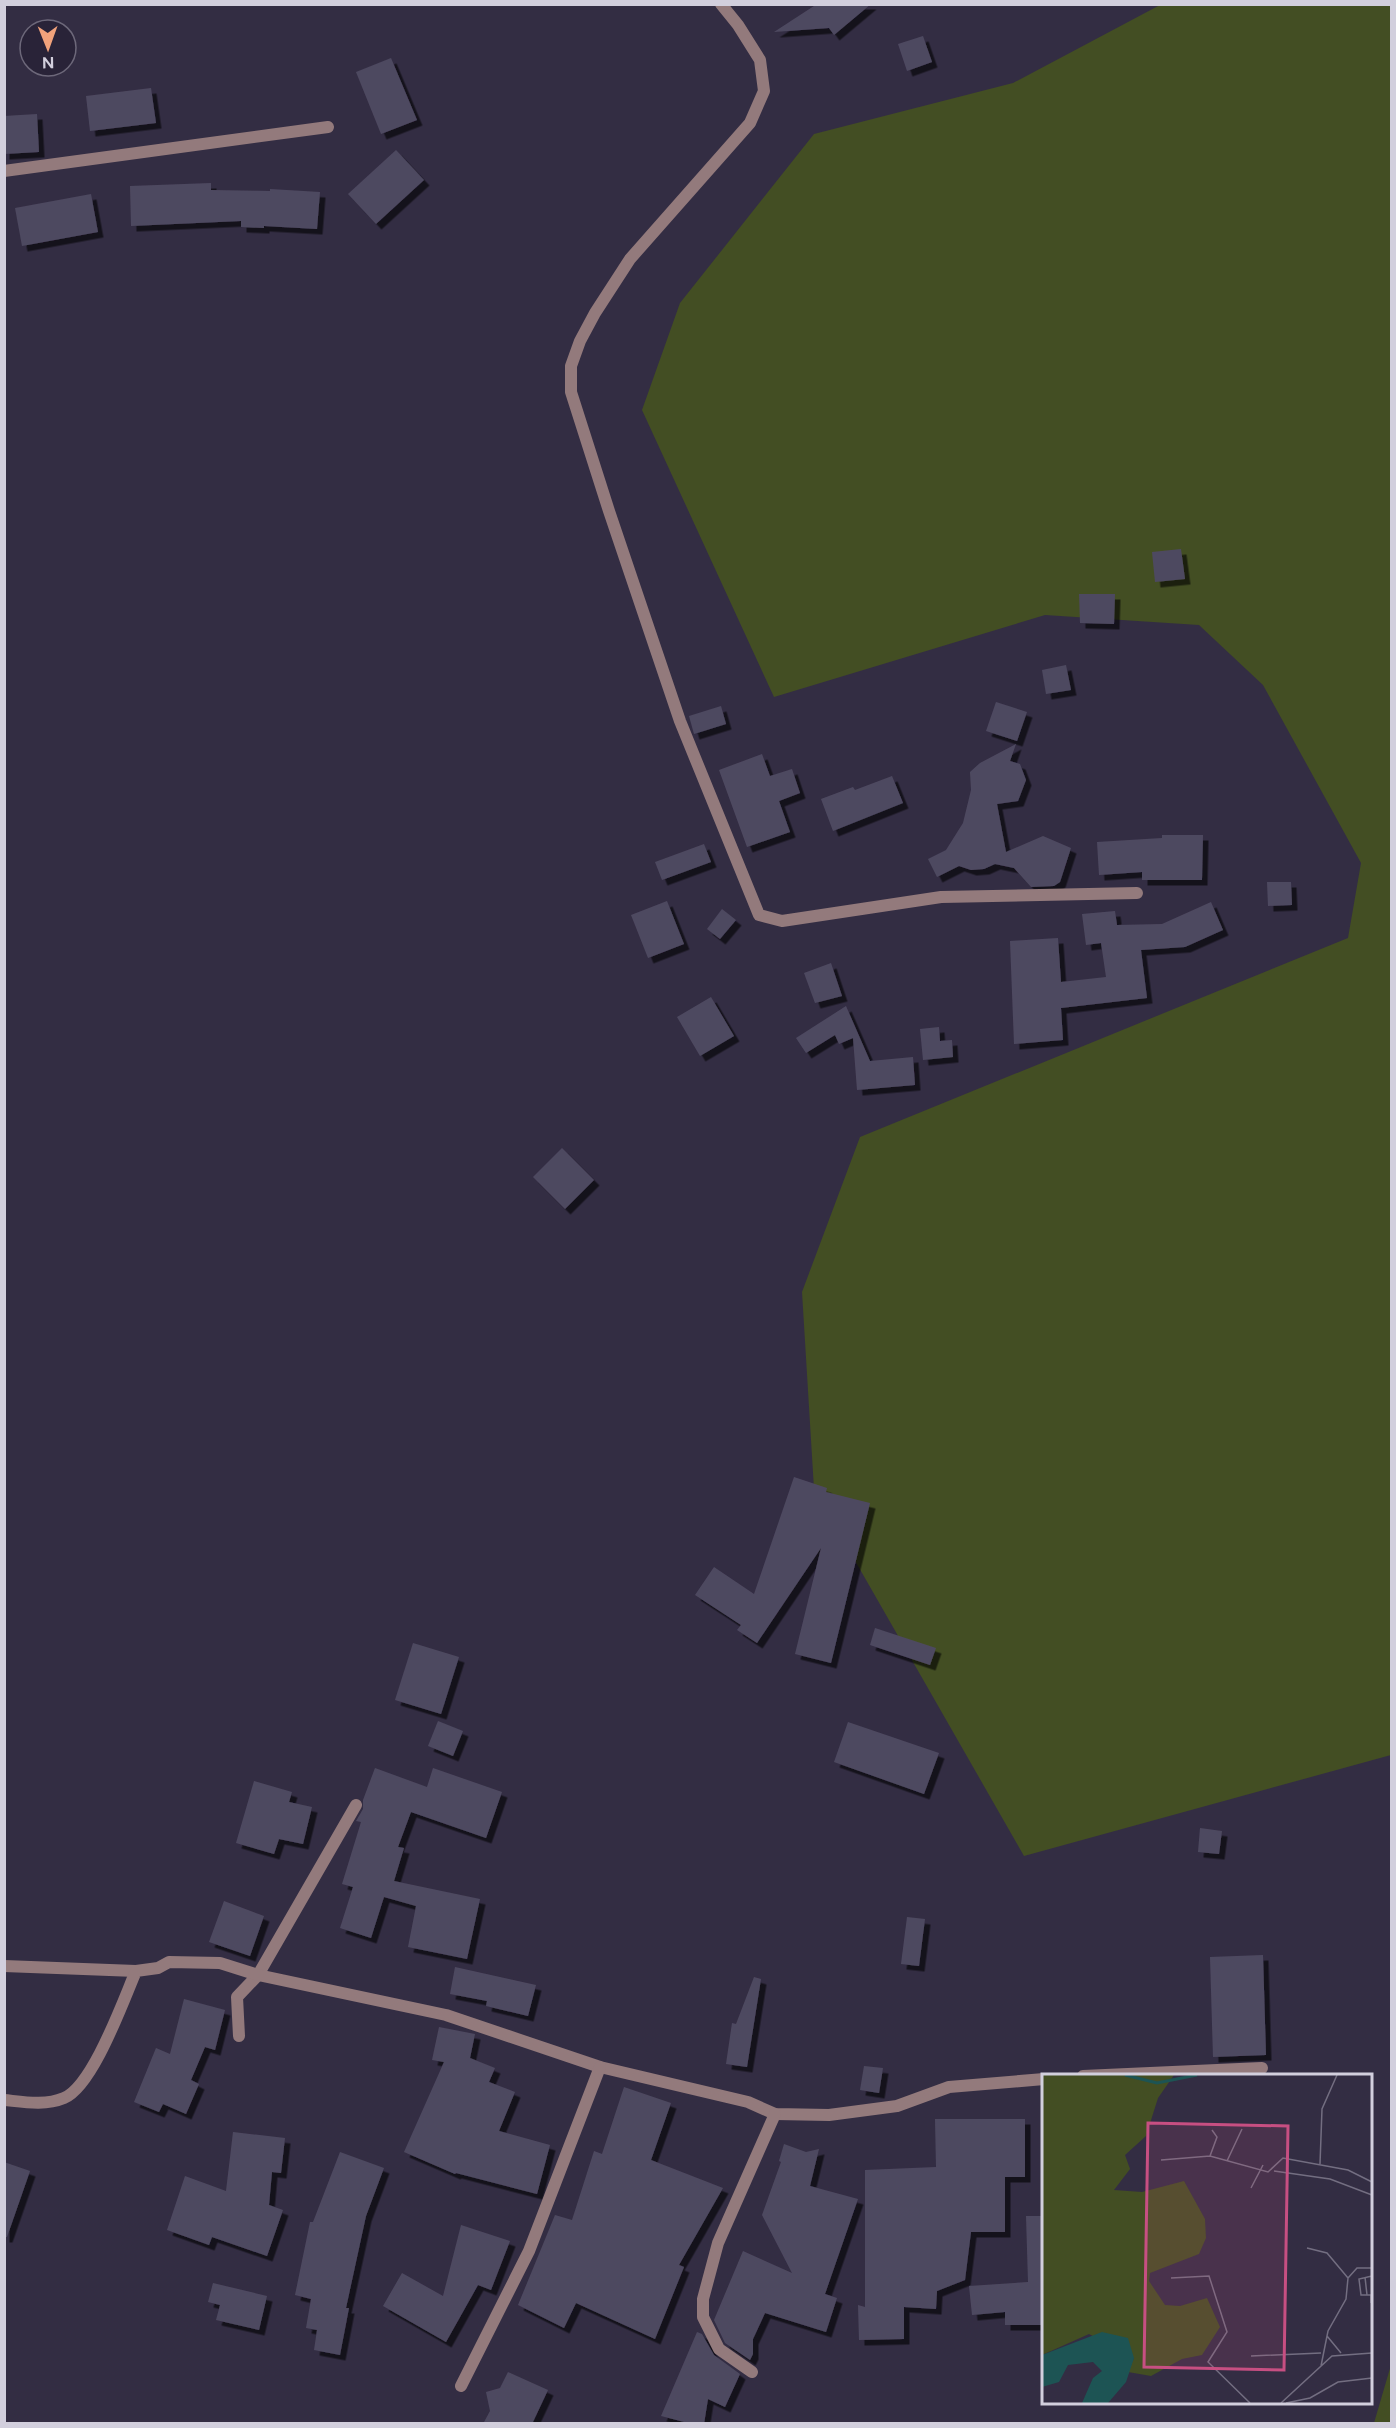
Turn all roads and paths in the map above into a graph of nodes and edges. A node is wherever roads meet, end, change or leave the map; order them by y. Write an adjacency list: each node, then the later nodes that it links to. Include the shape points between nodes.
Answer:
1 (721, 4): 4 (street, via 760,60 764,91 750,123 630,259 580,341 571,366 571,392 680,721 759,915 782,921 941,897)
2 (328, 127): 3 (street)
3 (4, 171)
4 (1137, 893)
5 (356, 1805): 8 (street)
6 (4, 1966): 7 (street)
7 (136, 1971): 8 (street, via 188,1961 219,1963); 14 (street, via 83,2083 65,2098 42,2103)
8 (258, 1975): 9 (street, via 237,1997); 10 (street, via 446,2015)
9 (239, 2036)
10 (600, 2067): 15 (street, via 748,2102); 17 (street, via 529,2252)
11 (1262, 2068): 12 (street)
12 (1128, 2074)
13 (1042, 2079): 15 (street, via 949,2088 885,2108 829,2115)
14 (4, 2100)
15 (775, 2114): 16 (street, via 718,2243 704,2299 703,2317 719,2349)
16 (752, 2372)
17 (461, 2386)

